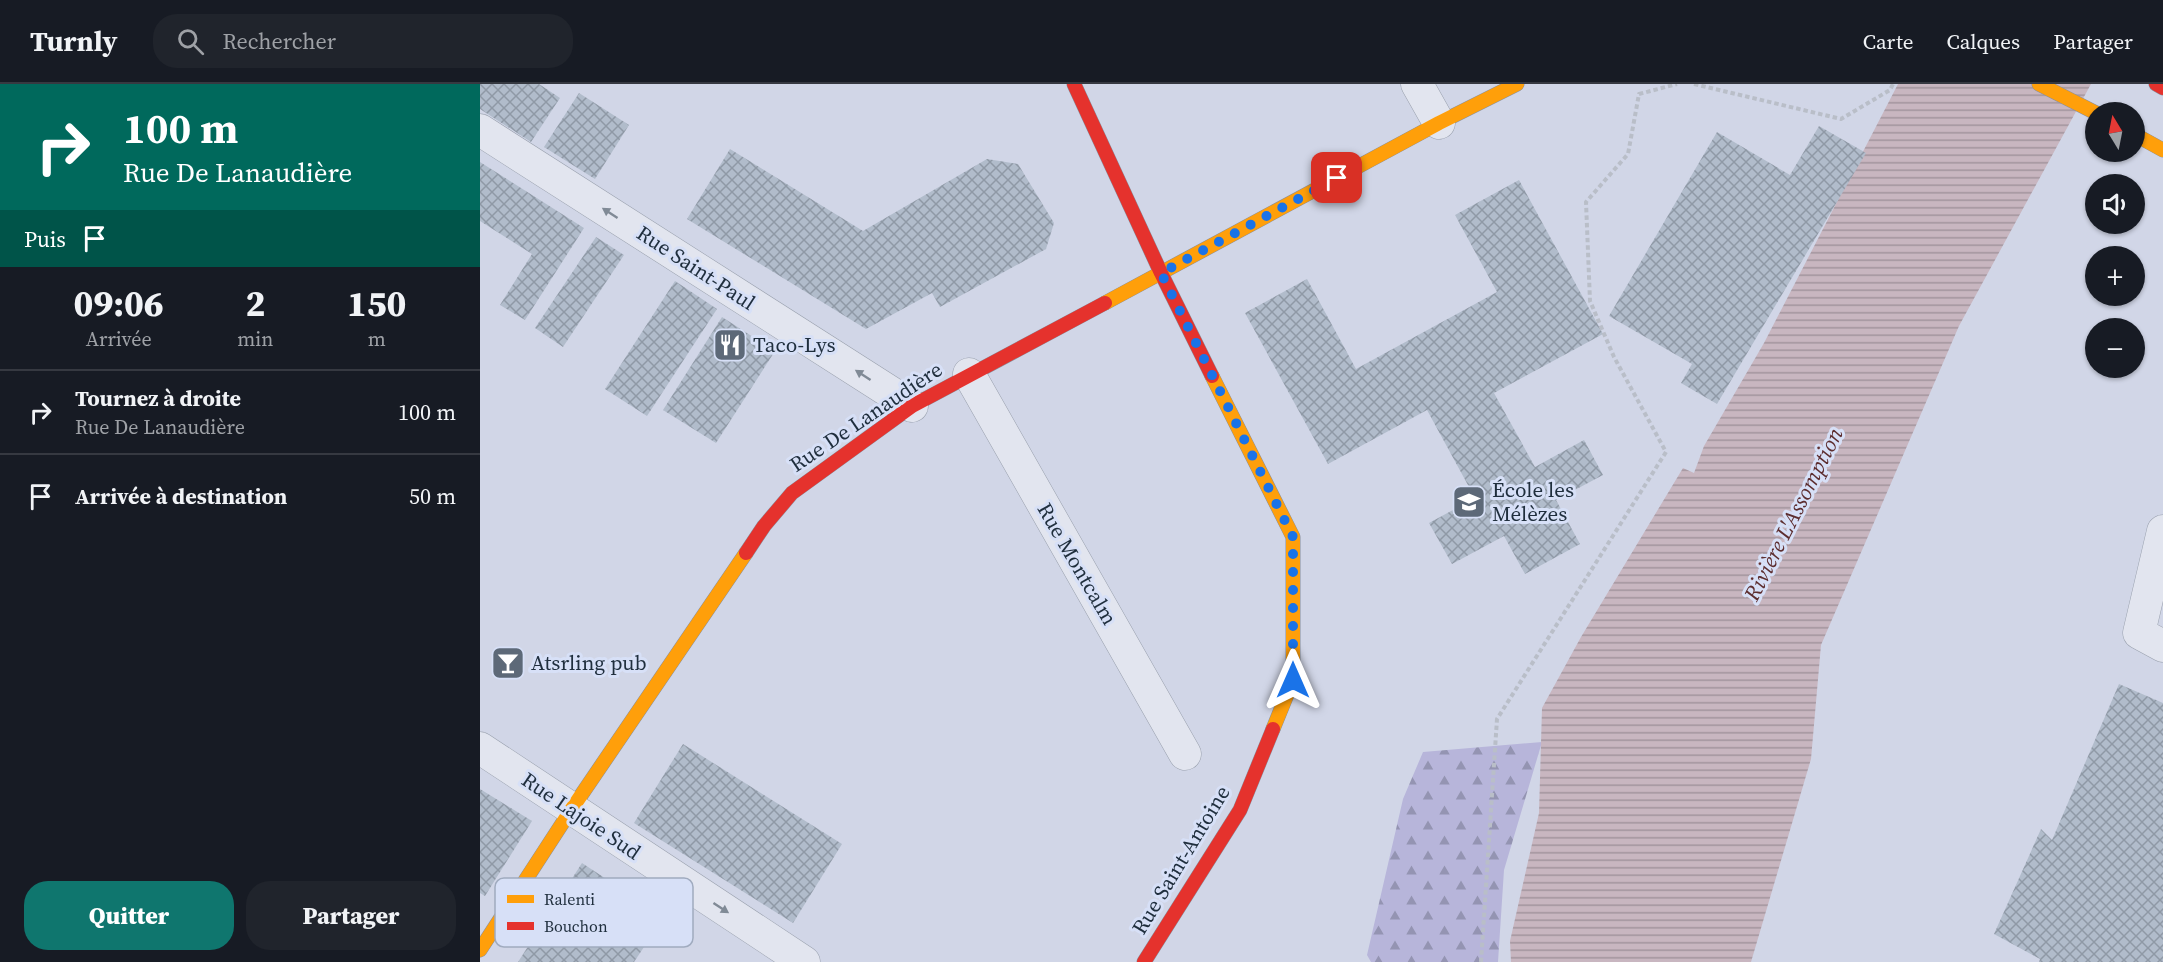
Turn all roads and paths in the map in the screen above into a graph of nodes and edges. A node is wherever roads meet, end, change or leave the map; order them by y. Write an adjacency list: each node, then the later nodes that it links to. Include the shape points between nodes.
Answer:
1 (1074, 84): 15 (street)
2 (1417, 84): 11 (street)
3 (1517, 84): 11 (street, Rue De Lanaudière)
4 (1677, 84): 30 (path, via 1639,94 1628,154 1586,202 1590,301 1614,357 1666,452 1497,719)
5 (1694, 84): 6 (path, via 1841,119 1890,90)
6 (1893, 84)
7 (2039, 84): 10 (street)
8 (2156, 84): 9 (street)
9 (2163, 88)
10 (2085, 107)
11 (1438, 123): 15 (street, Rue De Lanaudière)
12 (480, 130): 17 (street, Rue Saint-Paul, one-way to 12)
13 (2145, 140): 14 (street)
14 (2163, 150)
15 (1161, 273): 16 (street, Rue De Lanaudière); 29 (street, Rue Saint-Antoine, via 1293,537 1293,680 1240,810)
16 (969, 374): 17 (street, Rue De Lanaudière); 21 (street, Rue Montcalm)
17 (912, 406): 22 (street, Rue De Lanaudière, via 792,493 764,526)
18 (2163, 531): 19 (street)
19 (2151, 639)
20 (480, 748): 22 (street, Rue Lajoie Sud)
21 (1185, 754)
22 (571, 810): 23 (street, Rue De Lanaudière); 24 (street, Rue Lajoie Sud, one-way to 24)
23 (527, 878)
24 (675, 878)
25 (693, 890): 28 (street, Rue Lajoie Sud, one-way to 28)
26 (495, 927): 27 (street, Rue De Lanaudière)
27 (480, 950)
28 (804, 962)
29 (1144, 962)
30 (1481, 962)

